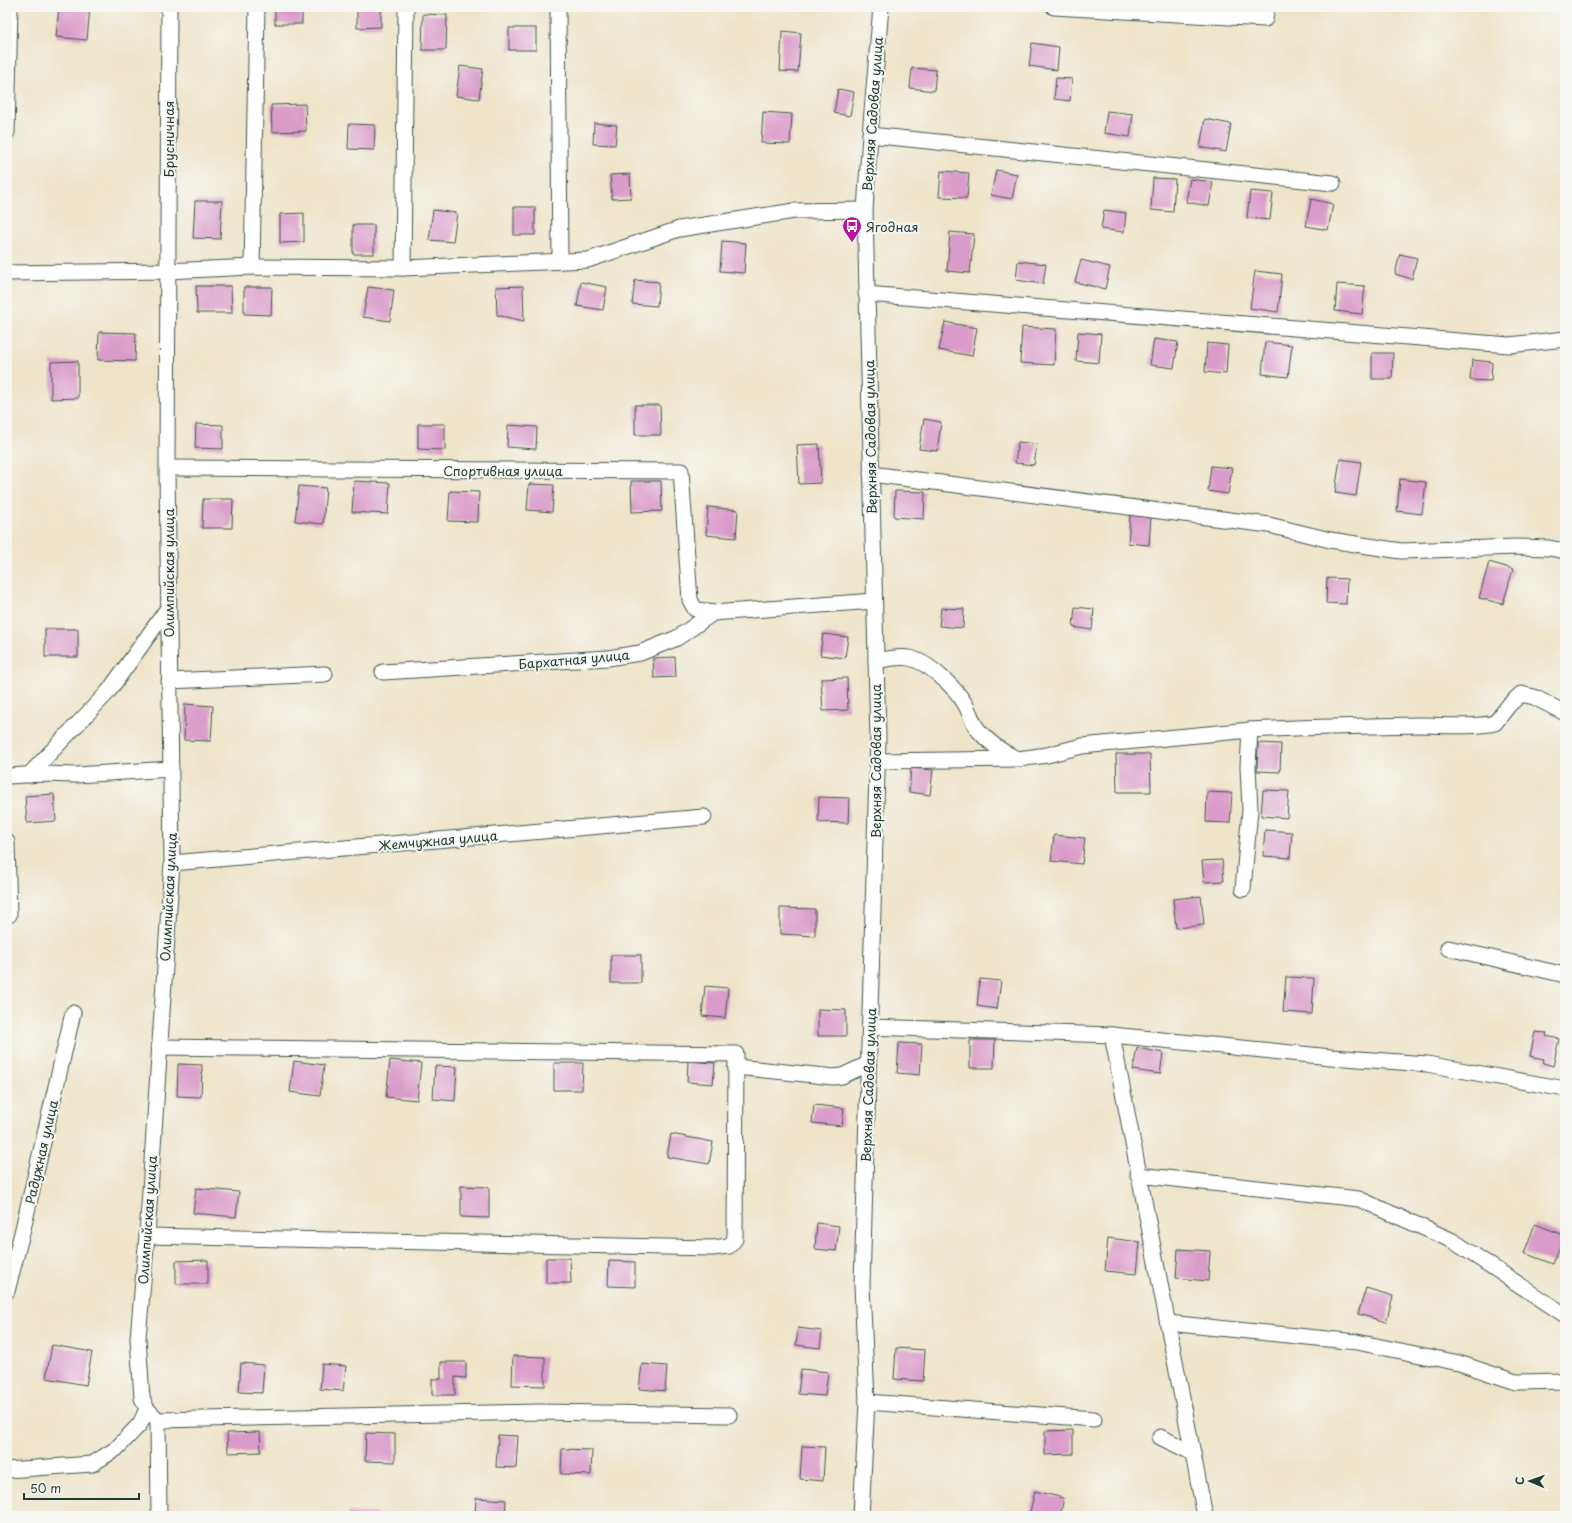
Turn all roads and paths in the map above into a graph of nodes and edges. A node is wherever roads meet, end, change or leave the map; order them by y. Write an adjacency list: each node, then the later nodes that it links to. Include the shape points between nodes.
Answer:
1 (10, 7): 9 (street)
2 (169, 7): 16 (street, Брусничная)
3 (257, 7): 14 (street)
4 (406, 7): 15 (street)
5 (558, 7): 13 (street)
6 (881, 7): 10 (street, Верхняя Садовая улица)
7 (1054, 7): 8 (street, via 1265,19)
8 (1266, 7)
9 (7, 132)
10 (870, 135): 11 (street); 12 (street, Верхняя Садовая улица)
11 (1333, 183)
12 (865, 210): 13 (street, via 794,211 761,215 679,229 588,260); 18 (street, Верхняя Садовая улица)
13 (560, 261): 15 (street)
14 (252, 267): 15 (street); 16 (street)
15 (403, 268)
16 (167, 271): 17 (street); 20 (street, Олимпийская улица)
17 (7, 272)
18 (866, 294): 19 (street, via 1509,346); 21 (street, Верхняя Садовая улица)
19 (1565, 339)
20 (167, 468): 24 (street, Олимпийская улица); 25 (street, Спортивная улица, via 681,471 690,600 695,609)
21 (871, 474): 22 (street, via 1269,525 1330,540 1401,552 1516,547); 23 (street, Верхняя Садовая улица)
22 (1565, 551)
23 (874, 601): 25 (street); 26 (street, Верхняя Садовая улица)
24 (168, 608): 29 (street, Олимпийская улица); 35 (street, via 108,692)
25 (713, 613): 27 (street, Бархатная улица, via 677,638 640,653 608,658)
26 (876, 661): 32 (street, via 910,658 937,674 965,703 978,730 990,743); 33 (street, Верхняя Садовая улица)
27 (383, 672)
28 (325, 674): 29 (street)
29 (169, 681): 34 (street, Олимпийская улица)
30 (1565, 714): 31 (street, via 1534,697 1521,694 1495,723 1482,726 1450,724)
31 (1250, 730): 32 (street, via 1082,746); 40 (street, via 1250,810)
32 (1018, 759): 33 (street)
33 (877, 761): 45 (street, Верхняя Садовая улица)
34 (170, 769): 35 (street); 39 (street, Олимпийская улица)
35 (29, 775): 36 (street)
36 (7, 776)
37 (704, 817): 39 (street, Жемчужная улица)
38 (7, 842): 41 (street)
39 (172, 863): 47 (street, Олимпийская улица)
40 (1243, 889)
41 (9, 916)
42 (1448, 948): 43 (street)
43 (1565, 975)
44 (73, 1013): 53 (street, Радужная улица)
45 (870, 1027): 46 (street); 48 (street, Верхняя Садовая улица)
46 (1112, 1035): 50 (street, via 1331,1058 1427,1064); 51 (street)
47 (158, 1046): 49 (street, via 736,1054); 52 (street, Олимпийская улица)
48 (868, 1064): 49 (street, via 834,1077); 57 (street, Верхняя Садовая улица, via 862,1285)
49 (736, 1067): 52 (street, via 735,1239 729,1246 712,1248)
50 (1565, 1089)
51 (1138, 1175): 54 (street, via 1359,1199 1453,1241); 55 (street)
52 (147, 1236): 58 (street, Олимпийская улица, via 138,1338 141,1391)
53 (7, 1291)
54 (1565, 1315)
55 (1168, 1324): 56 (street, via 1357,1342 1459,1363 1516,1382); 63 (street)
56 (1565, 1380)
57 (867, 1402): 60 (street); 66 (street, Верхняя Садовая улица)
58 (147, 1409): 61 (street, Олимпийская улица); 64 (street, via 140,1424 116,1449 92,1464)
59 (729, 1415): 61 (street, via 540,1412)
60 (1094, 1419)
61 (158, 1420): 65 (street)
62 (1160, 1437): 63 (street)
63 (1193, 1453): 67 (street)
64 (7, 1470)
65 (159, 1516)
66 (861, 1516)
67 (1205, 1516)

